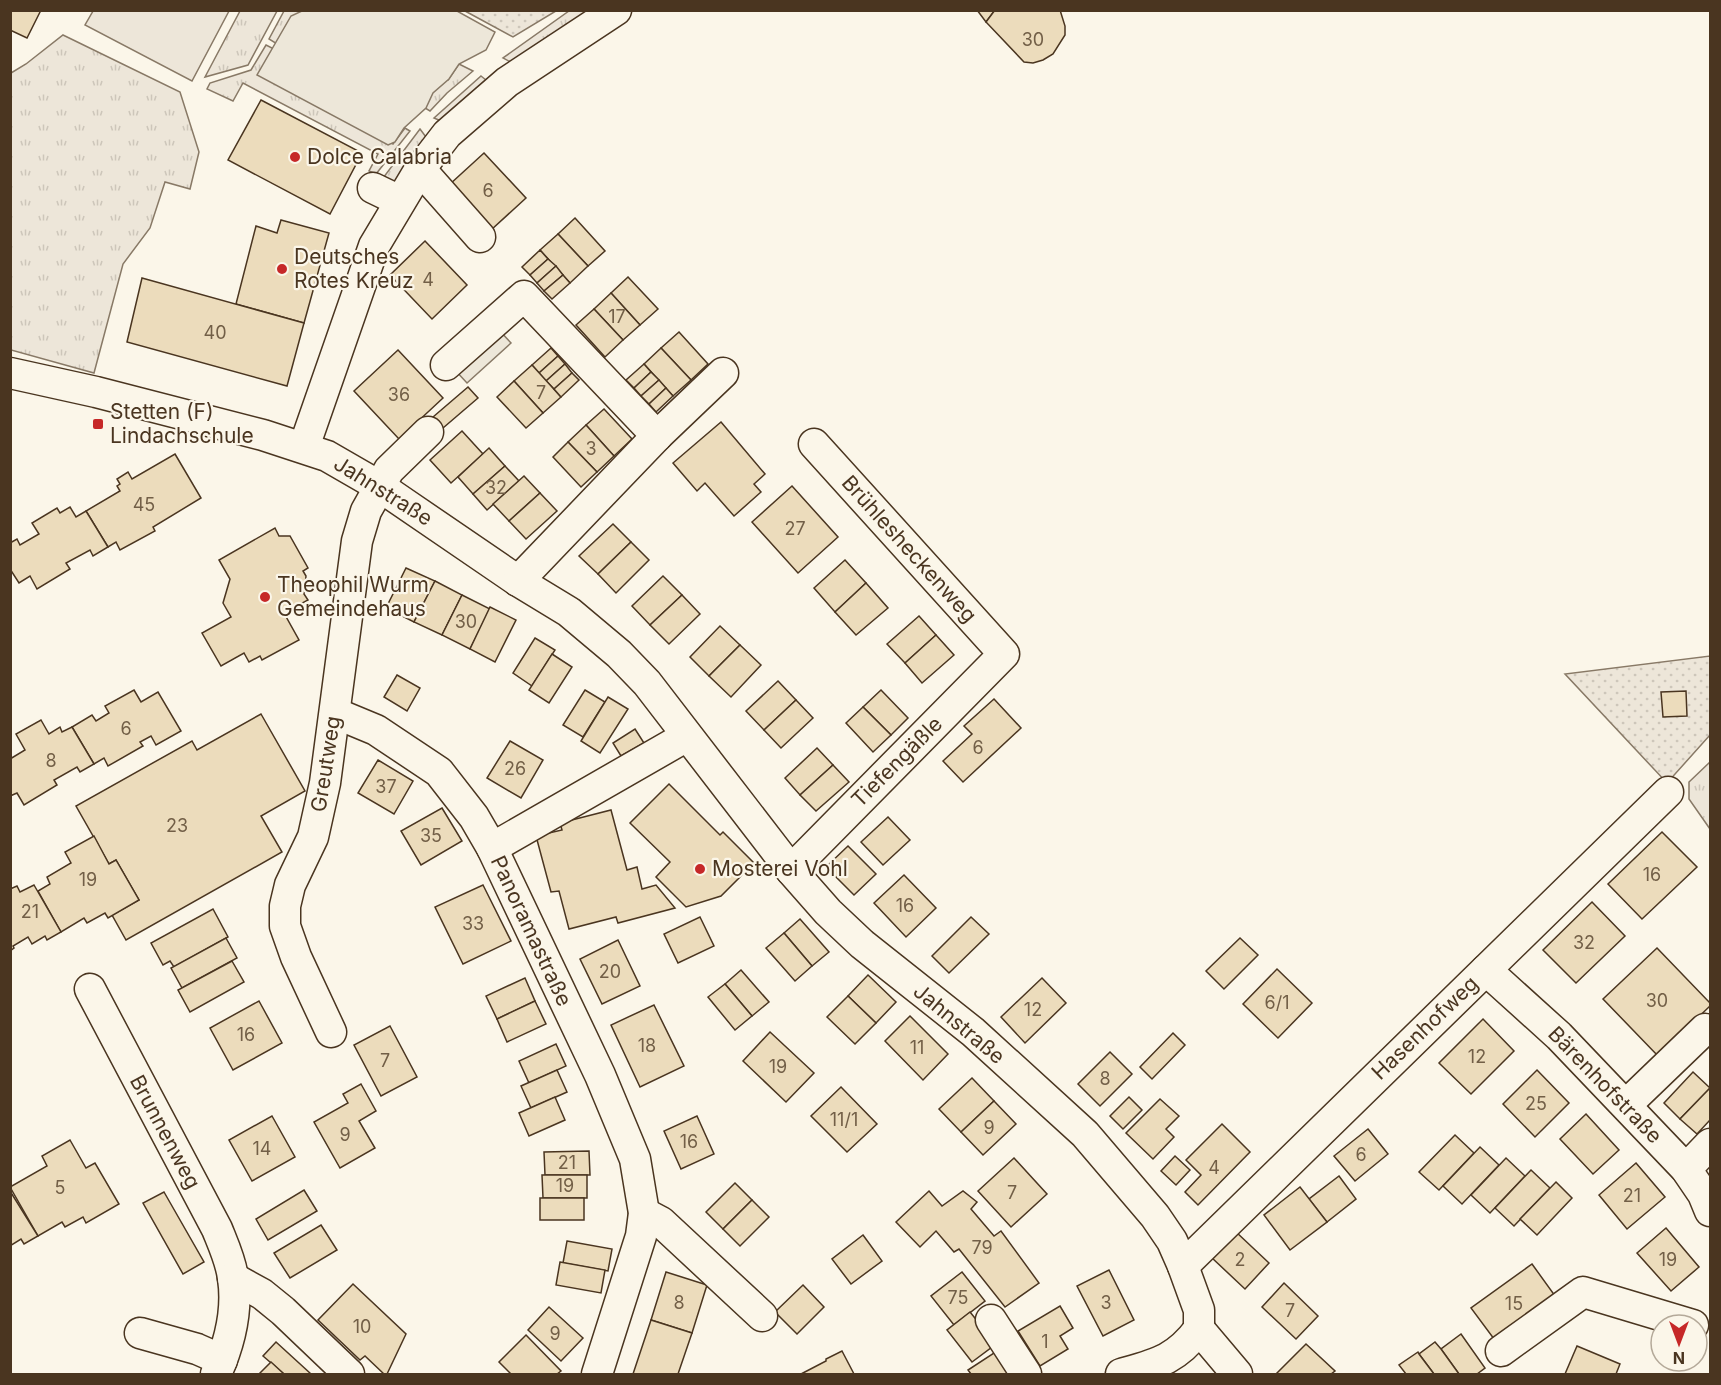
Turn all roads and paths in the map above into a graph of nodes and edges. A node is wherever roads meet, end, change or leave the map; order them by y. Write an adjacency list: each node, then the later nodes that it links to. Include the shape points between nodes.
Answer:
1 (616, 10): 2 (street, via 507,82 447,134)
2 (420, 169): 4 (street); 5 (street)
3 (373, 188): 4 (street)
4 (400, 201): 12 (street, via 363,274)
5 (480, 237)
6 (446, 366): 10 (street, via 524,296)
7 (10, 373): 12 (street, Jahnstraße)
8 (723, 373): 10 (street)
9 (428, 432): 13 (street, Greutweg, via 389,470)
10 (657, 436): 14 (street)
11 (814, 444): 15 (street, Brühlesheckenweg)
12 (304, 447): 13 (street, Jahnstraße)
13 (379, 486): 14 (street, Jahnstraße); 16 (street, Greutweg, via 357,541)
14 (518, 581): 17 (street, Jahnstraße, via 569,612 619,654 647,683)
15 (1004, 654): 20 (street, Tiefengäßle)
16 (335, 713): 19 (street, Panoramastraße, via 376,730 439,772); 24 (street, Greutweg, via 314,837 290,885 285,906 285,926 296,957)
17 (687, 736): 19 (street); 20 (street, Jahnstraße)
18 (1668, 792): 21 (street, Hasenhofweg)
19 (492, 848): 29 (street, Panoramastraße, via 600,1075 635,1159)
20 (790, 870): 30 (street, Jahnstraße, via 853,936 973,1032 1084,1134 1155,1216)
21 (1486, 970): 25 (street, Bärenhofstraße, via 1559,1036); 30 (street, Hasenhofweg)
22 (90, 989): 31 (street, Brunnenweg, via 217,1229)
23 (1705, 1029): 25 (street)
24 (331, 1032)
25 (1626, 1105): 27 (street, Bärenhofstraße)
26 (1710, 1144): 27 (street)
27 (1686, 1169): 28 (street, Bärenhofstraße)
28 (1710, 1211)
29 (644, 1213): 33 (street, via 661,1222); 40 (street, Panoramastraße, via 641,1236)
30 (1183, 1266): 35 (street, Jahnstraße, via 1199,1310)
31 (233, 1278): 38 (street, Brunnenweg, via 234,1311); 39 (street, via 283,1311)
32 (1652, 1313): 37 (street, via 1583,1292)
33 (762, 1316)
34 (991, 1320): 41 (street)
35 (1198, 1329): 42 (street, via 1186,1346 1171,1357); 43 (street)
36 (140, 1333): 38 (street, via 196,1349)
37 (1501, 1351)
38 (219, 1367)
39 (349, 1374)
40 (597, 1374)
41 (1026, 1374)
42 (1121, 1374)
43 (1237, 1374)

